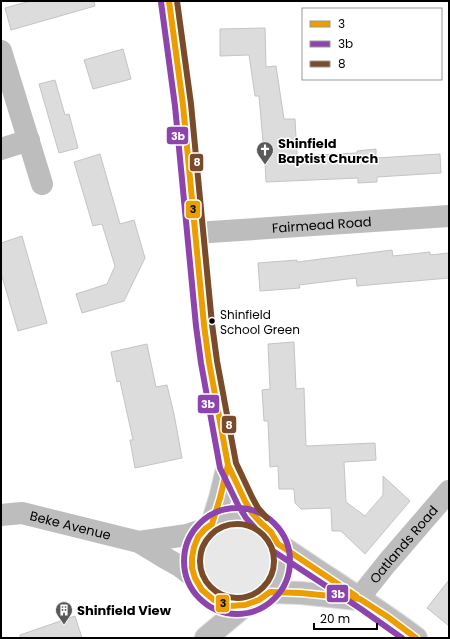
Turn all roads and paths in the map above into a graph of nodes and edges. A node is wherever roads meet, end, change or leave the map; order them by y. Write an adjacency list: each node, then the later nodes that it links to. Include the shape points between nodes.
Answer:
1 (169, 1): 7 (main road, via 183,105)
2 (1, 51): 3 (main road)
3 (29, 140): 4 (main road); 5 (main road)
4 (1, 149)
5 (42, 184)
6 (449, 216): 7 (main road, Fairmead Road)
7 (195, 233): 8 (main road, via 209,362)
8 (228, 465): 11 (main road, via 245,501); 12 (main road, via 220,498)
9 (449, 491): 17 (main road, Oatlands Road, via 387,563)
10 (1, 515): 13 (main road, Beke Avenue, via 22,513)
11 (261, 523): 12 (main road, via 245,516 227,517); 14 (main road, via 271,532)
12 (208, 526): 13 (main road, via 187,535); 15 (main road, via 198,537 192,558 192,568)
13 (139, 542): 15 (main road, via 181,567)
14 (278, 544): 16 (main road, via 282,556 281,569); 17 (main road)
15 (199, 584): 18 (main road, via 214,600 229,606); 19 (main road, via 206,617)
16 (270, 592): 17 (main road); 18 (main road, via 259,600)
17 (360, 599): 21 (main road)
18 (245, 605): 20 (main road)
19 (202, 638)
20 (206, 638)
21 (416, 638)

